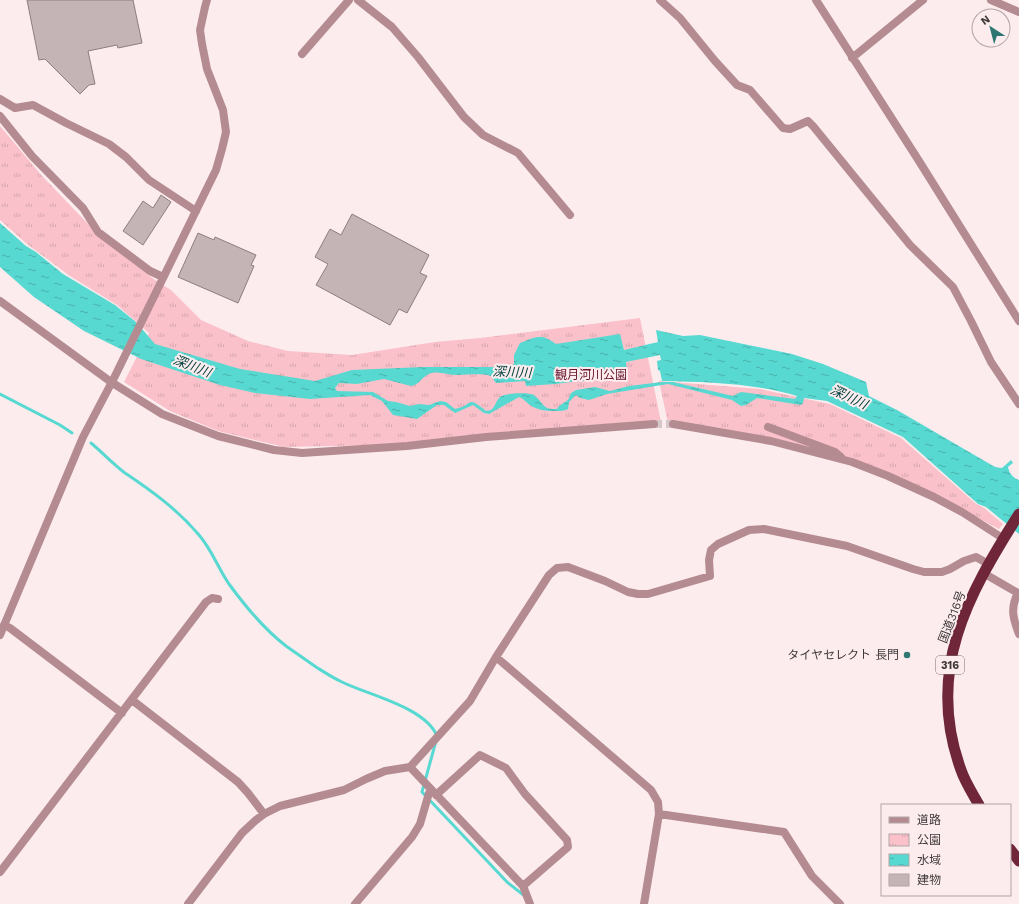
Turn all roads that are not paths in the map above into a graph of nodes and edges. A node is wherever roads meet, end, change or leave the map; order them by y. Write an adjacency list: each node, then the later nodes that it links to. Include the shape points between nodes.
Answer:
1 (208, 0): 13 (street, via 204,7 200,30 207,68 223,110 226,132 216,170)
2 (349, 0): 9 (street)
3 (358, 0): 14 (street, via 392,27 464,117 483,135 518,153)
4 (660, 0): 19 (street, via 680,18 736,85 750,90 783,128 790,129 808,121 813,126 910,245 953,287 991,362)
5 (816, 0): 10 (street)
6 (923, 0): 10 (street)
7 (991, 0): 8 (street)
8 (1019, 12)
9 (302, 54)
10 (852, 58): 17 (street)
11 (0, 99): 13 (street, via 15,108 33,105 109,144 149,180)
12 (0, 116): 15 (street, via 32,156 83,208 98,232)
13 (196, 211): 15 (street)
14 (570, 215)
15 (162, 278): 18 (street)
16 (0, 301): 18 (street)
17 (1019, 321)
18 (112, 380): 20 (street, via 162,414 218,436 274,450 302,453); 29 (street, via 83,437)
19 (1019, 404)
20 (654, 424)
21 (673, 424): 23 (street, via 771,441)
22 (768, 427): 23 (street, via 835,452)
23 (842, 460): 25 (street, via 888,476 934,497)
24 (1019, 514): 25 (highway, 国道316号 / 316)
25 (1006, 535): 26 (highway, 国道316号 / 316)
26 (987, 569): 27 (street); 32 (street, via 976,557 942,572 924,572 847,546 764,529 750,530 718,544 711,550 710,576 648,594 628,592 568,567 557,568 549,575); 37 (highway, 国道316号 / 316, via 969,603 951,654 947,702 949,724 961,771)
27 (1018, 593): 31 (street, via 1013,614)
28 (218, 599): 33 (street, via 212,598 206,602)
29 (4, 625): 30 (street); 34 (street)
30 (0, 634)
31 (1019, 634)
32 (496, 657): 35 (street, via 470,701); 39 (street, via 651,790 658,802)
33 (132, 700): 34 (street); 38 (street, via 238,782)
34 (122, 713): 42 (street)
35 (410, 767): 36 (street); 38 (street, via 385,771 344,790 280,806)
36 (434, 793): 43 (street); 43 (street, via 480,754 506,768 524,794 567,840 568,848); 45 (street, via 428,793 420,824 412,837)
37 (978, 804)
38 (264, 814): 44 (street, via 242,833)
39 (659, 814): 47 (street); 48 (street, via 784,832 812,876)
40 (1011, 850): 41 (highway)
41 (1019, 861)
42 (0, 872)
43 (523, 886): 46 (street)
44 (188, 904)
45 (355, 904)
46 (530, 904)
47 (644, 904)
48 (840, 904)

